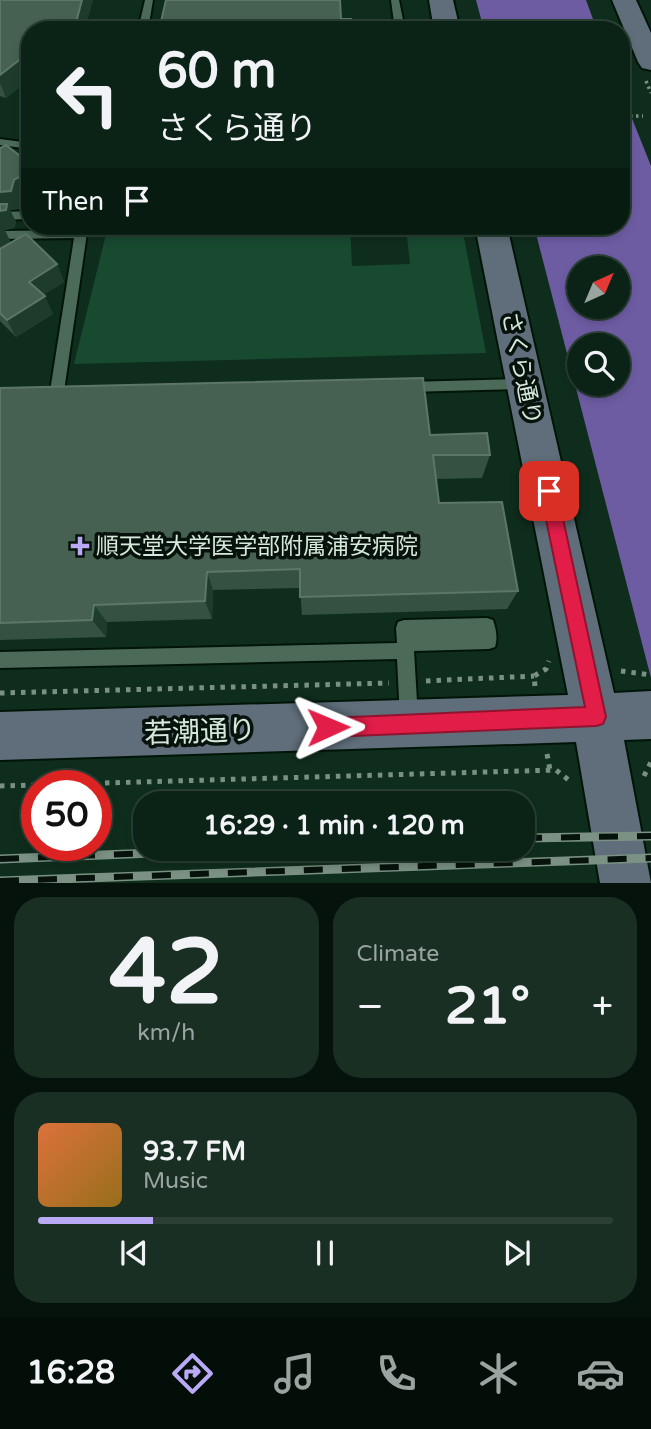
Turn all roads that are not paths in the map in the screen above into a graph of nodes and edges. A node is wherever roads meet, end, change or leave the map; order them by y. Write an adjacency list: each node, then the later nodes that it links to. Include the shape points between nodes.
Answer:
1 (149, 0): 5 (lane)
2 (395, 0): 6 (lane)
3 (441, 0): 7 (street)
4 (624, 0): 8 (street)
5 (145, 21)
6 (398, 21)
7 (445, 21)
8 (651, 62)
9 (0, 142): 10 (lane)
10 (21, 145)
11 (21, 215): 12 (lane)
12 (0, 216)
13 (21, 234): 14 (lane)
14 (0, 235)
15 (80, 235): 19 (lane)
16 (493, 235): 17 (street, さくら通り)
17 (526, 384): 18 (lane); 23 (street, さくら通り)
18 (388, 388)
19 (57, 398)
20 (0, 660): 22 (lane, via 405,647)
21 (646, 695): 23 (street, 若潮通り)
22 (408, 704): 23 (street, 若潮通り); 24 (street, 若潮通り)
23 (596, 717): 25 (street, さくら通り)
24 (0, 736)
25 (626, 883)

